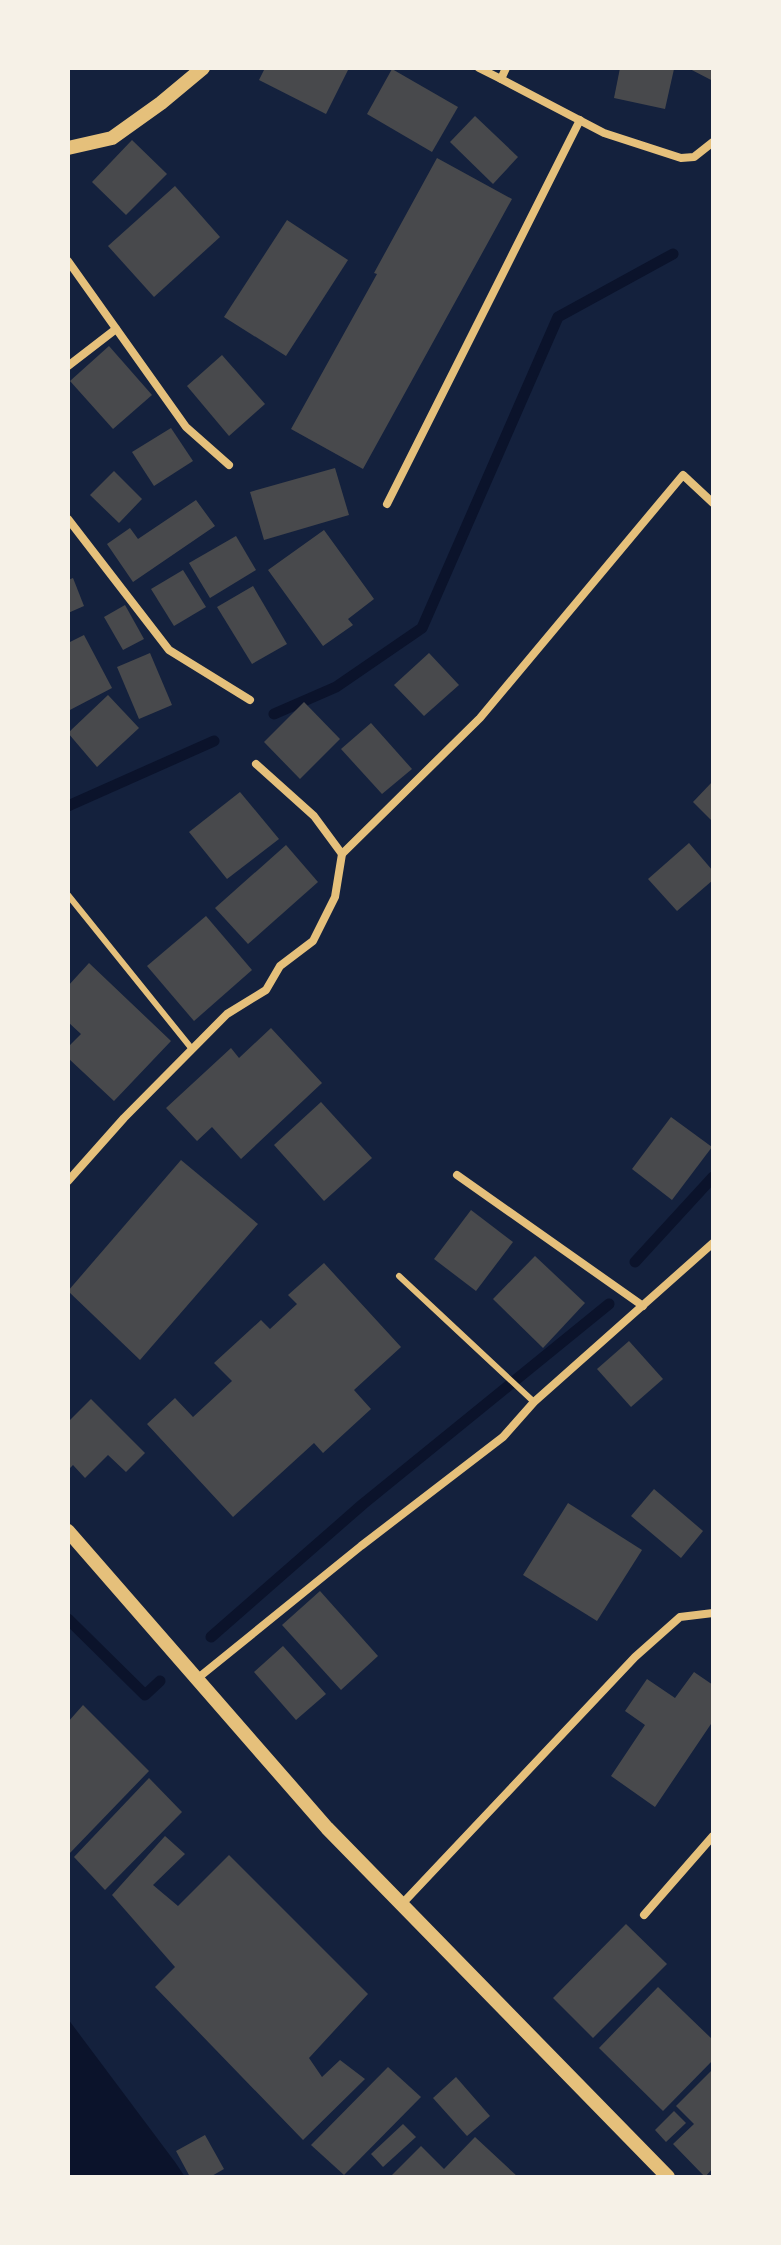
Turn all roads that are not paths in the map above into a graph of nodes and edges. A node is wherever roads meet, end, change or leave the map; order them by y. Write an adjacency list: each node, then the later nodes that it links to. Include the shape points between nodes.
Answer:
1 (203, 68): 7 (street, via 112,138)
2 (479, 68): 4 (street)
3 (506, 68): 4 (street)
4 (501, 79): 5 (street)
5 (580, 120): 6 (street, via 681,158 694,157); 13 (street)
6 (713, 142)
7 (68, 148)
8 (68, 261): 9 (street)
9 (116, 329): 10 (street); 11 (street, via 186,427)
10 (68, 366)
11 (229, 465)
12 (713, 503): 17 (street, via 683,475 480,718)
13 (387, 504)
14 (68, 519): 15 (street, via 169,650)
15 (250, 700)
16 (256, 764): 17 (street, via 314,816)
17 (342, 854): 19 (street, via 335,897 313,941 280,966 266,990 227,1014)
18 (68, 895): 19 (lane)
19 (192, 1049): 21 (street)
20 (457, 1175): 24 (street)
21 (68, 1181)
22 (713, 1243): 24 (street)
23 (399, 1276): 25 (lane)
24 (643, 1306): 25 (street)
25 (534, 1402): 28 (street, via 503,1437)
26 (68, 1531): 28 (street)
27 (713, 1613): 30 (street, via 680,1617 635,1657)
28 (198, 1678): 30 (street)
29 (713, 1836): 31 (street)
30 (401, 1905): 32 (street)
31 (644, 1915)
32 (668, 2177)

